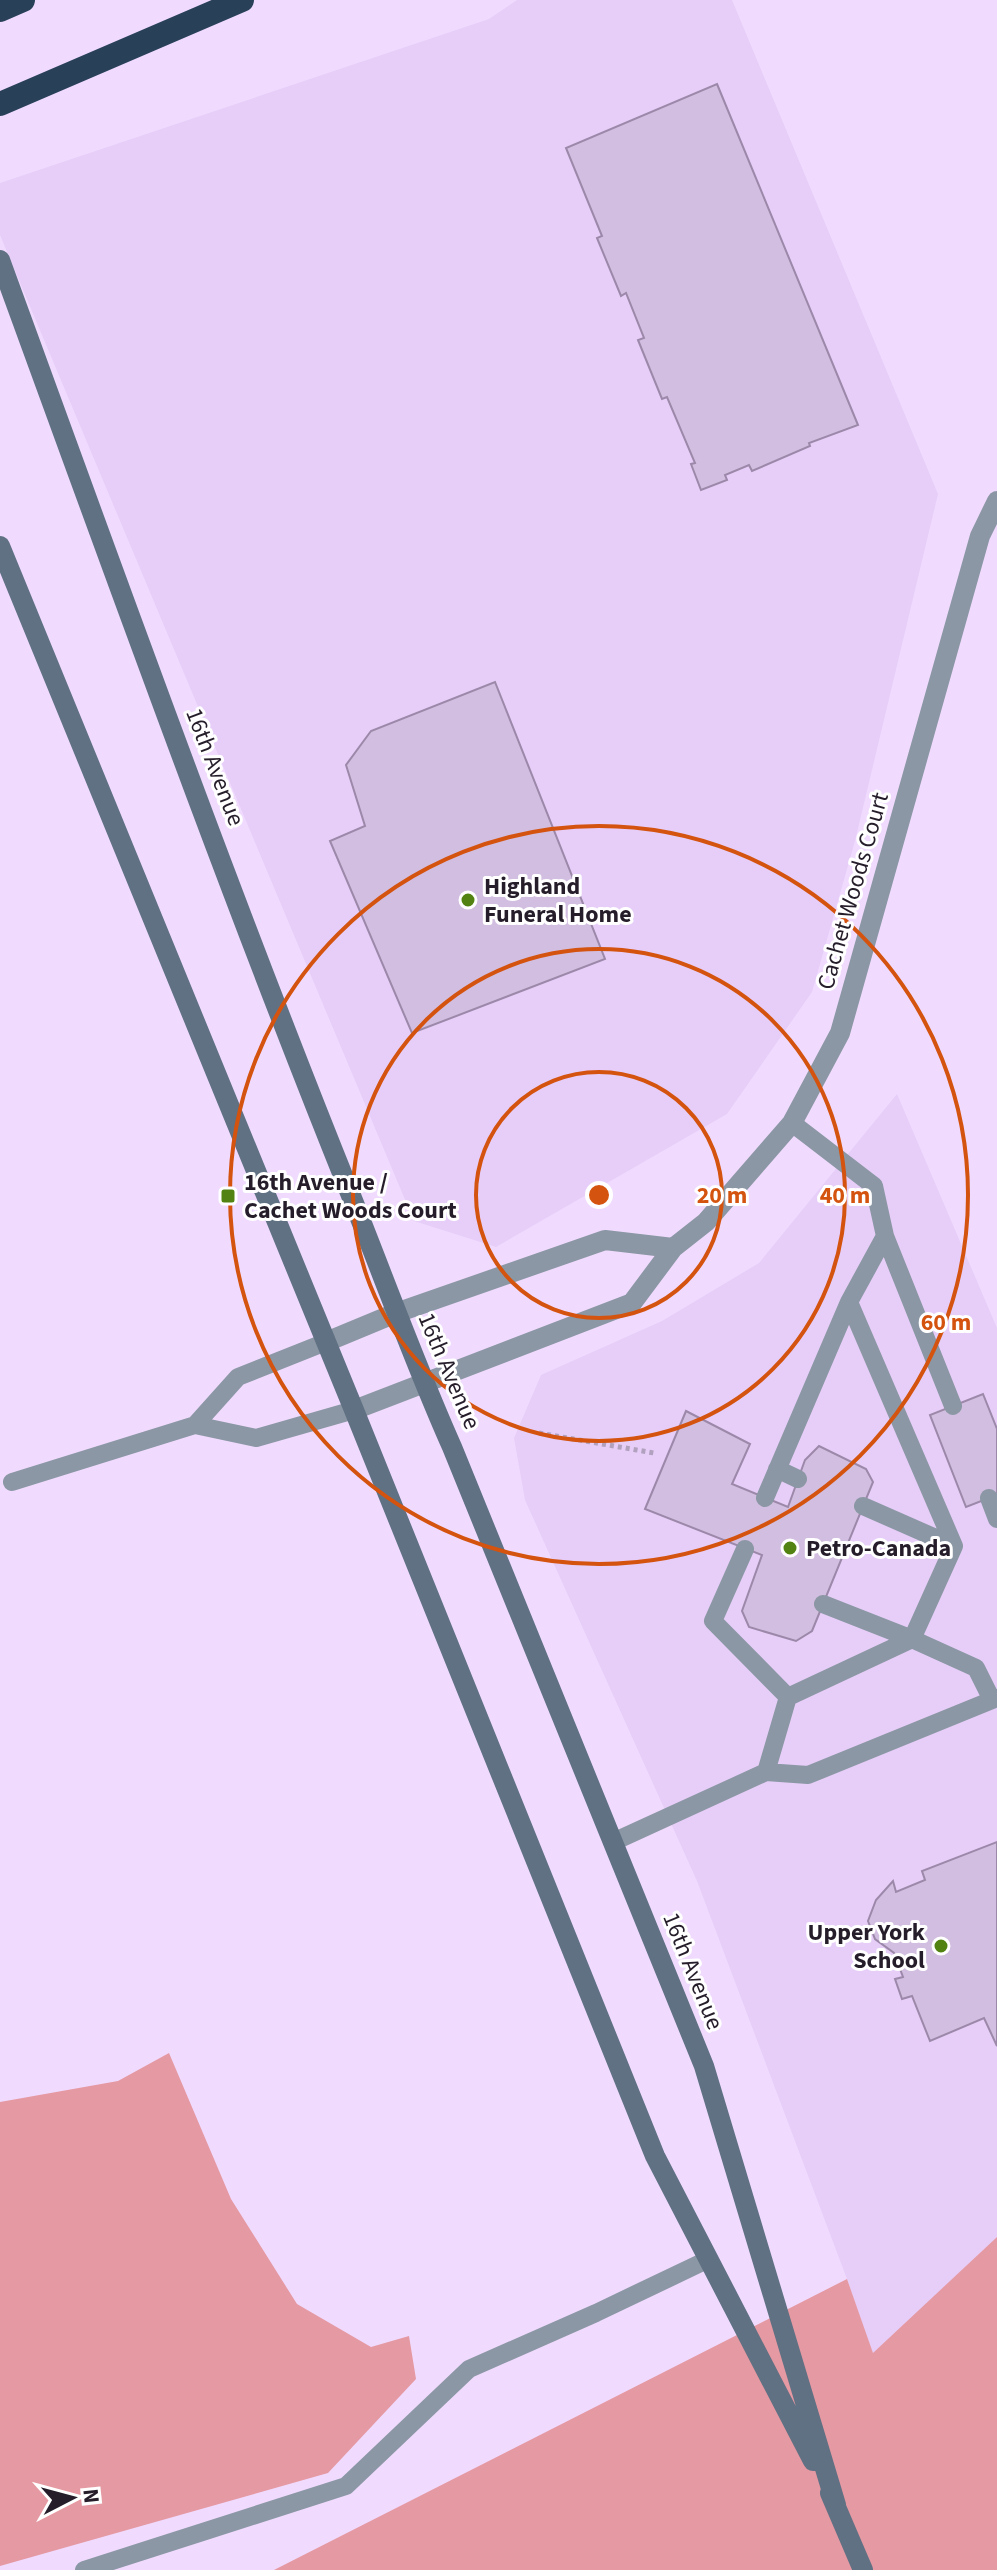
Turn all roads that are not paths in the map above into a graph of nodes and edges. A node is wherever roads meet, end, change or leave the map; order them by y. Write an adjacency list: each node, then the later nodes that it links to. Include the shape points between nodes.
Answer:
1 (23, 0): 3 (highway)
2 (242, 0): 4 (highway)
3 (0, 10)
4 (0, 104)
5 (0, 260): 12 (main road, 16th Avenue)
6 (997, 501): 8 (street, Cachet Woods Court, via 980,536 840,1033)
7 (0, 546): 13 (main road, 16th Avenue)
8 (792, 1123): 9 (lane, via 874,1186); 10 (street, Cachet Woods Court, via 706,1222)
9 (885, 1236): 11 (lane); 15 (lane)
10 (673, 1248): 12 (street, via 605,1240); 14 (street, Cachet Woods Court, via 632,1303)
11 (849, 1302): 18 (lane); 25 (lane)
12 (396, 1313): 13 (street); 14 (main road, 16th Avenue)
13 (326, 1342): 16 (main road, 16th Avenue); 17 (lane, via 238,1377)
14 (424, 1383): 16 (street, Cachet Woods Court); 34 (main road, 16th Avenue)
15 (953, 1406)
16 (354, 1410): 17 (lane, via 256,1438); 35 (main road, 16th Avenue, via 655,2156)
17 (195, 1425): 20 (lane)
18 (777, 1469): 19 (lane); 21 (lane)
19 (798, 1479)
20 (12, 1482)
21 (765, 1498)
22 (989, 1498): 24 (lane)
23 (863, 1506): 25 (lane)
24 (997, 1519)
25 (954, 1546): 30 (lane)
26 (745, 1549): 27 (lane)
27 (736, 1570): 28 (lane); 31 (lane, via 713,1621)
28 (754, 1578)
29 (823, 1604): 30 (lane)
30 (912, 1639): 31 (lane); 32 (lane, via 976,1668)
31 (788, 1697): 33 (lane)
32 (995, 1699): 33 (lane, via 808,1775)
33 (766, 1772): 34 (lane)
34 (613, 1842): 36 (main road, 16th Avenue, via 704,2066)
35 (709, 2259): 36 (main road, 16th Avenue); 37 (lane, via 469,2369 346,2486)
36 (836, 2505): 38 (main road, 16th Avenue)
37 (84, 2570)
38 (863, 2570)

